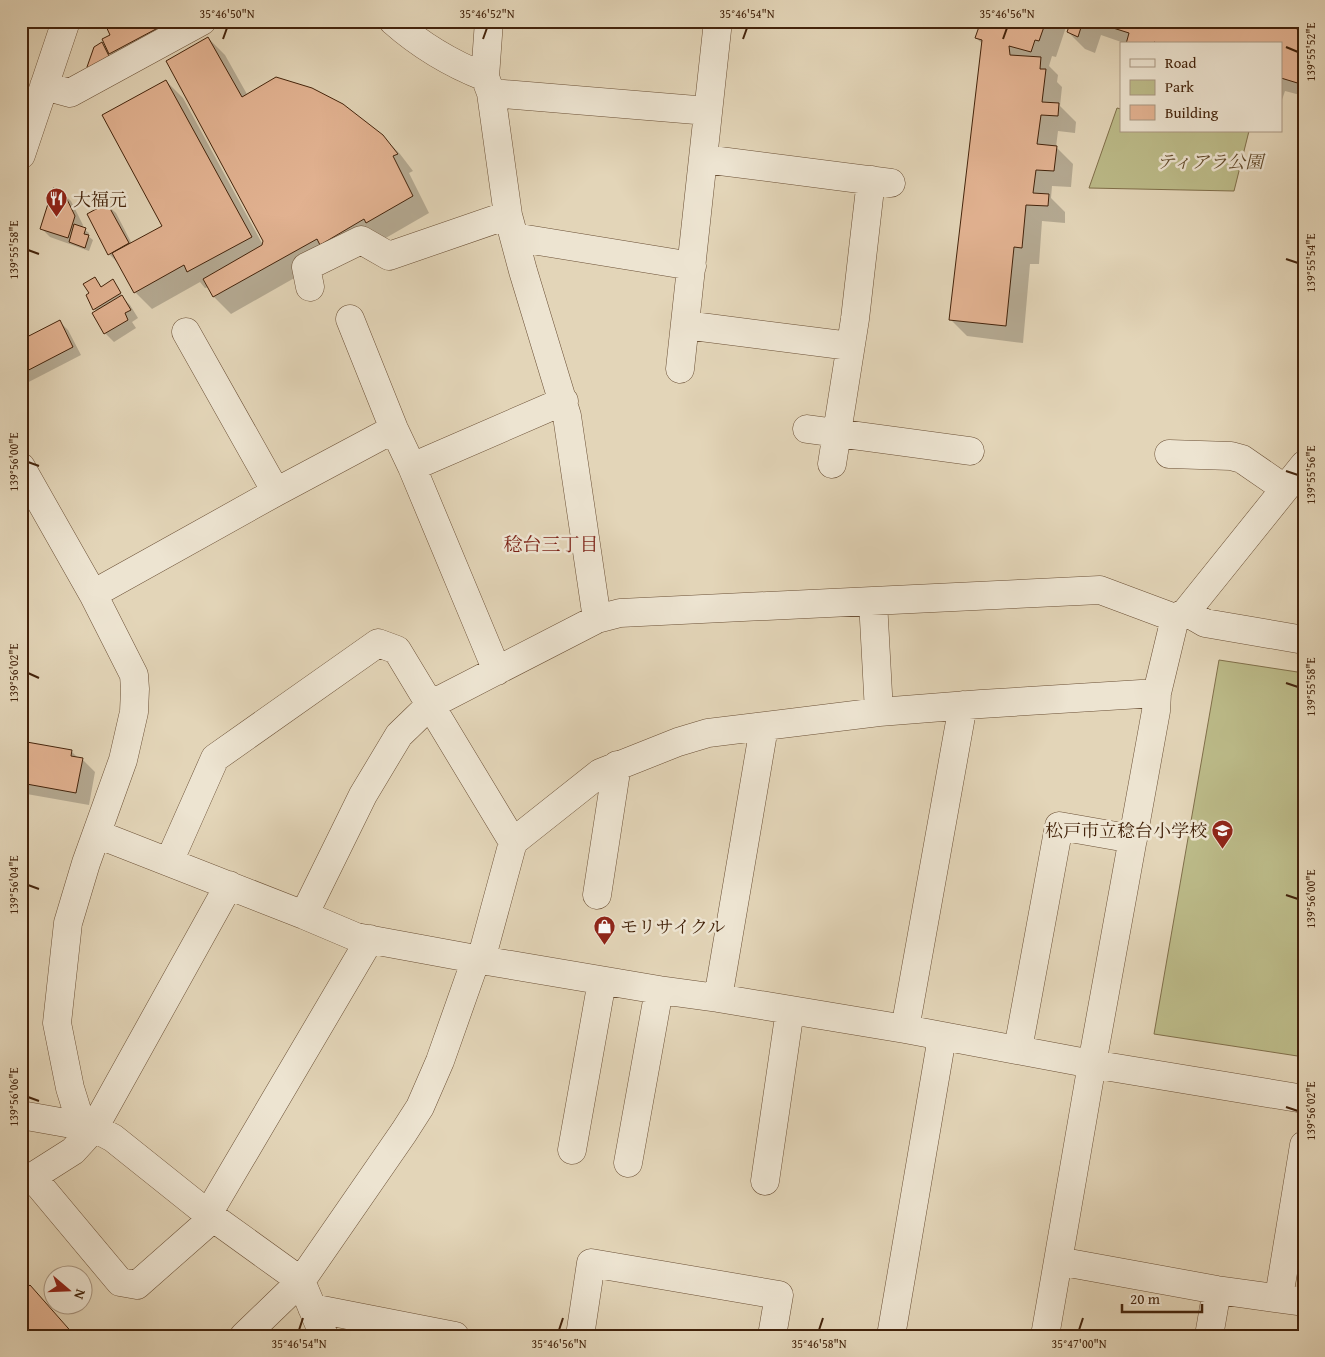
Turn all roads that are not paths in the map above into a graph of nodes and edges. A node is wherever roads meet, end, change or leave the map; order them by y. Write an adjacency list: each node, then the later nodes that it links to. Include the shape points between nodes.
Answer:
1 (66, 21): 7 (street)
2 (202, 21): 7 (street, via 70,93)
3 (392, 21): 6 (street)
4 (489, 21): 6 (street)
5 (718, 21): 8 (street)
6 (488, 85): 8 (street); 11 (street)
7 (44, 86): 9 (street)
8 (708, 111): 10 (street)
9 (21, 155)
10 (704, 159): 12 (street); 17 (street, via 881,181)
11 (511, 226): 12 (street); 13 (street, via 389,256 361,240 306,268); 19 (street)
12 (692, 266): 15 (street)
13 (310, 287)
14 (350, 318): 21 (street)
15 (685, 324): 17 (street); 18 (street)
16 (186, 332): 29 (street)
17 (850, 346): 22 (street)
18 (680, 369)
19 (564, 402): 27 (street); 33 (street)
20 (807, 429): 22 (street)
21 (394, 430): 27 (street); 29 (street)
22 (836, 433): 23 (street); 25 (street)
23 (970, 451)
24 (1169, 454): 28 (street, via 1231,456)
25 (832, 464)
26 (21, 467): 30 (street)
27 (412, 467): 35 (street)
28 (1297, 476): 32 (street)
29 (276, 492): 30 (street)
30 (93, 594): 42 (street, via 134,675 135,689 134,712 123,760)
31 (873, 601): 32 (street, via 1100,590); 33 (street, via 620,613); 39 (street)
32 (1181, 615): 34 (street, via 1205,623); 36 (street)
33 (596, 618): 35 (street)
34 (1304, 640)
35 (497, 670): 37 (street)
36 (1157, 693): 38 (street); 43 (street)
37 (430, 705): 44 (street); 45 (street, via 397,650 378,643 215,758); 48 (street, via 399,735 363,795)
38 (963, 705): 39 (street); 55 (street)
39 (879, 712): 40 (street)
40 (764, 727): 41 (street, via 708,733); 53 (street)
41 (617, 765): 44 (street, via 600,773); 47 (street)
42 (97, 834): 45 (street); 61 (street, via 68,922 57,1023 79,1117)
43 (1133, 839): 57 (street, via 1059,826); 58 (street)
44 (513, 842): 50 (street)
45 (169, 862): 46 (street)
46 (228, 885): 48 (street); 61 (street)
47 (597, 895)
48 (304, 915): 49 (street, via 356,937)
49 (370, 939): 50 (street); 67 (street)
50 (478, 960): 51 (street); 69 (street, via 420,1106)
51 (602, 981): 52 (street); 63 (street)
52 (659, 990): 53 (street); 64 (street)
53 (718, 998): 54 (street)
54 (790, 1010): 55 (street); 66 (street)
55 (905, 1029): 56 (street)
56 (942, 1036): 57 (street); 78 (street)
57 (1018, 1049): 58 (street)
58 (1092, 1064): 59 (street); 68 (street)
59 (1304, 1099)
60 (21, 1115): 61 (street)
61 (94, 1128): 65 (street, via 73,1151); 67 (street, via 113,1138)
62 (1304, 1145): 71 (street)
63 (572, 1150)
64 (628, 1163)
65 (27, 1181): 67 (street, via 120,1282 137,1285)
66 (765, 1181)
67 (211, 1216): 69 (street)
68 (1058, 1261): 70 (street); 79 (street)
69 (301, 1281): 72 (street); 73 (street)
70 (1217, 1290): 71 (street); 80 (street)
71 (1291, 1300)
72 (312, 1308): 74 (street); 75 (street)
73 (244, 1336)
74 (324, 1336)
75 (455, 1336)
76 (580, 1336): 77 (street, via 591,1263 779,1295)
77 (772, 1336)
78 (891, 1336)
79 (1044, 1336)
80 (1209, 1336)

